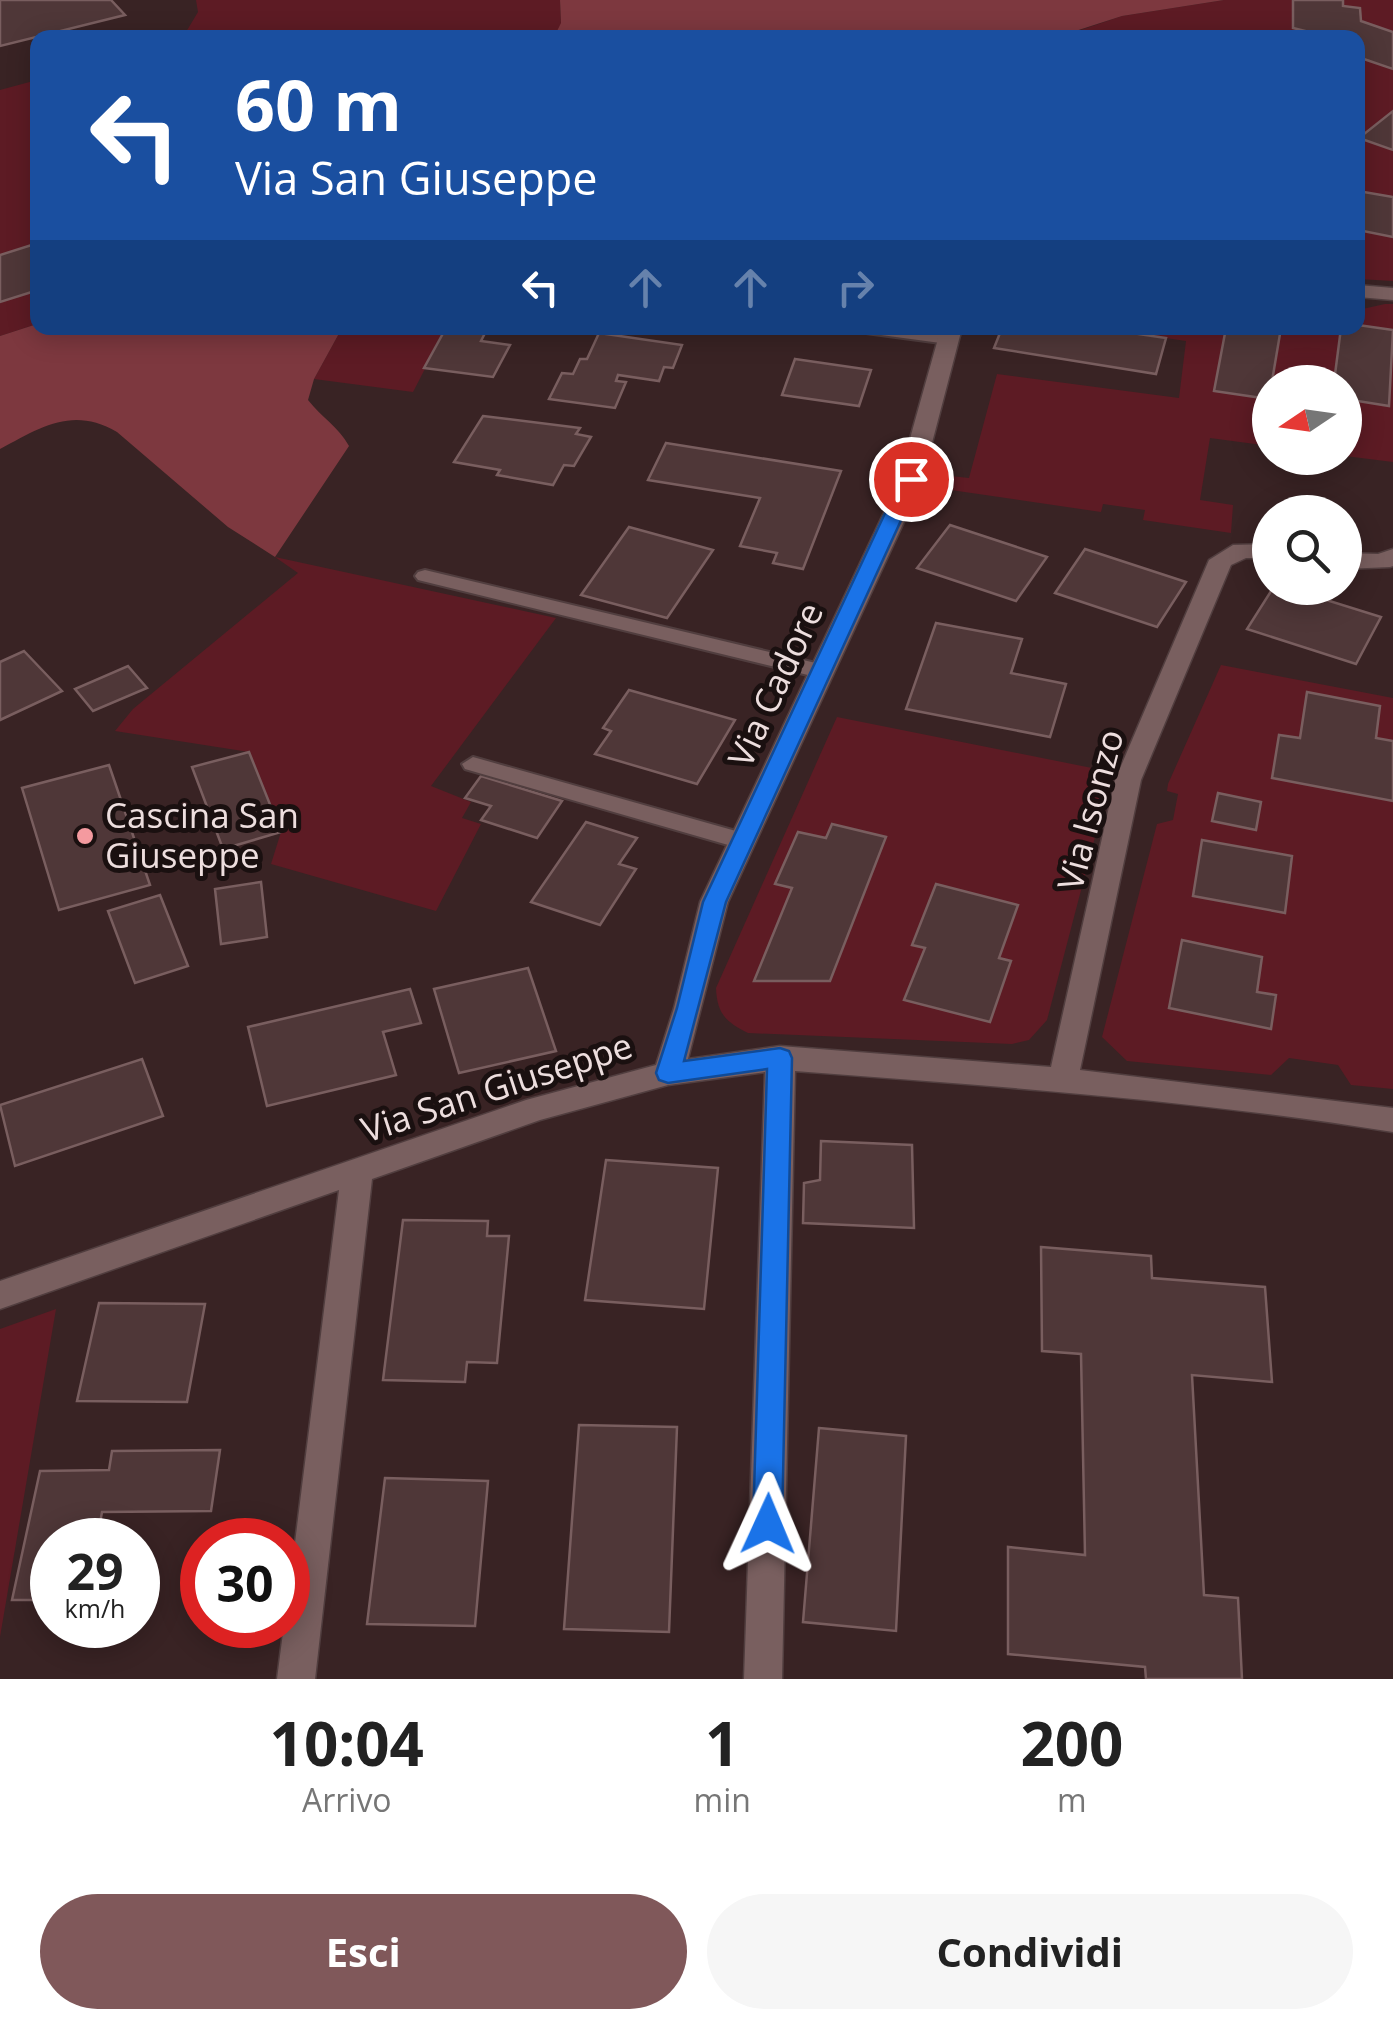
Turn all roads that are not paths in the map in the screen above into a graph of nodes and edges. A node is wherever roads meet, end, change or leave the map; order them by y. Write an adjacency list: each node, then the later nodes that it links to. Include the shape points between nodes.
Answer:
1 (1365, 292): 2 (street)
2 (1393, 294)
3 (949, 335): 8 (street, Via Cadore, via 909,485)
4 (1252, 550): 13 (street, Via Isonzo, via 1220,560 1128,780)
5 (1393, 557): 6 (street)
6 (1362, 562)
7 (425, 576): 8 (lane)
8 (820, 672): 10 (street, Via Cadore)
9 (473, 764): 10 (lane)
10 (742, 841): 12 (street, Via Cadore, via 714,902)
11 (780, 1058): 12 (street, Via San Giuseppe); 13 (street, Via San Giuseppe); 18 (street)
12 (668, 1073): 15 (street, Via San Giuseppe, via 537,1109)
13 (1063, 1080): 14 (street, Via San Giuseppe)
14 (1393, 1120)
15 (357, 1171): 16 (street, Via San Giuseppe); 17 (street)
16 (0, 1294)
17 (296, 1679)
18 (763, 1679)

